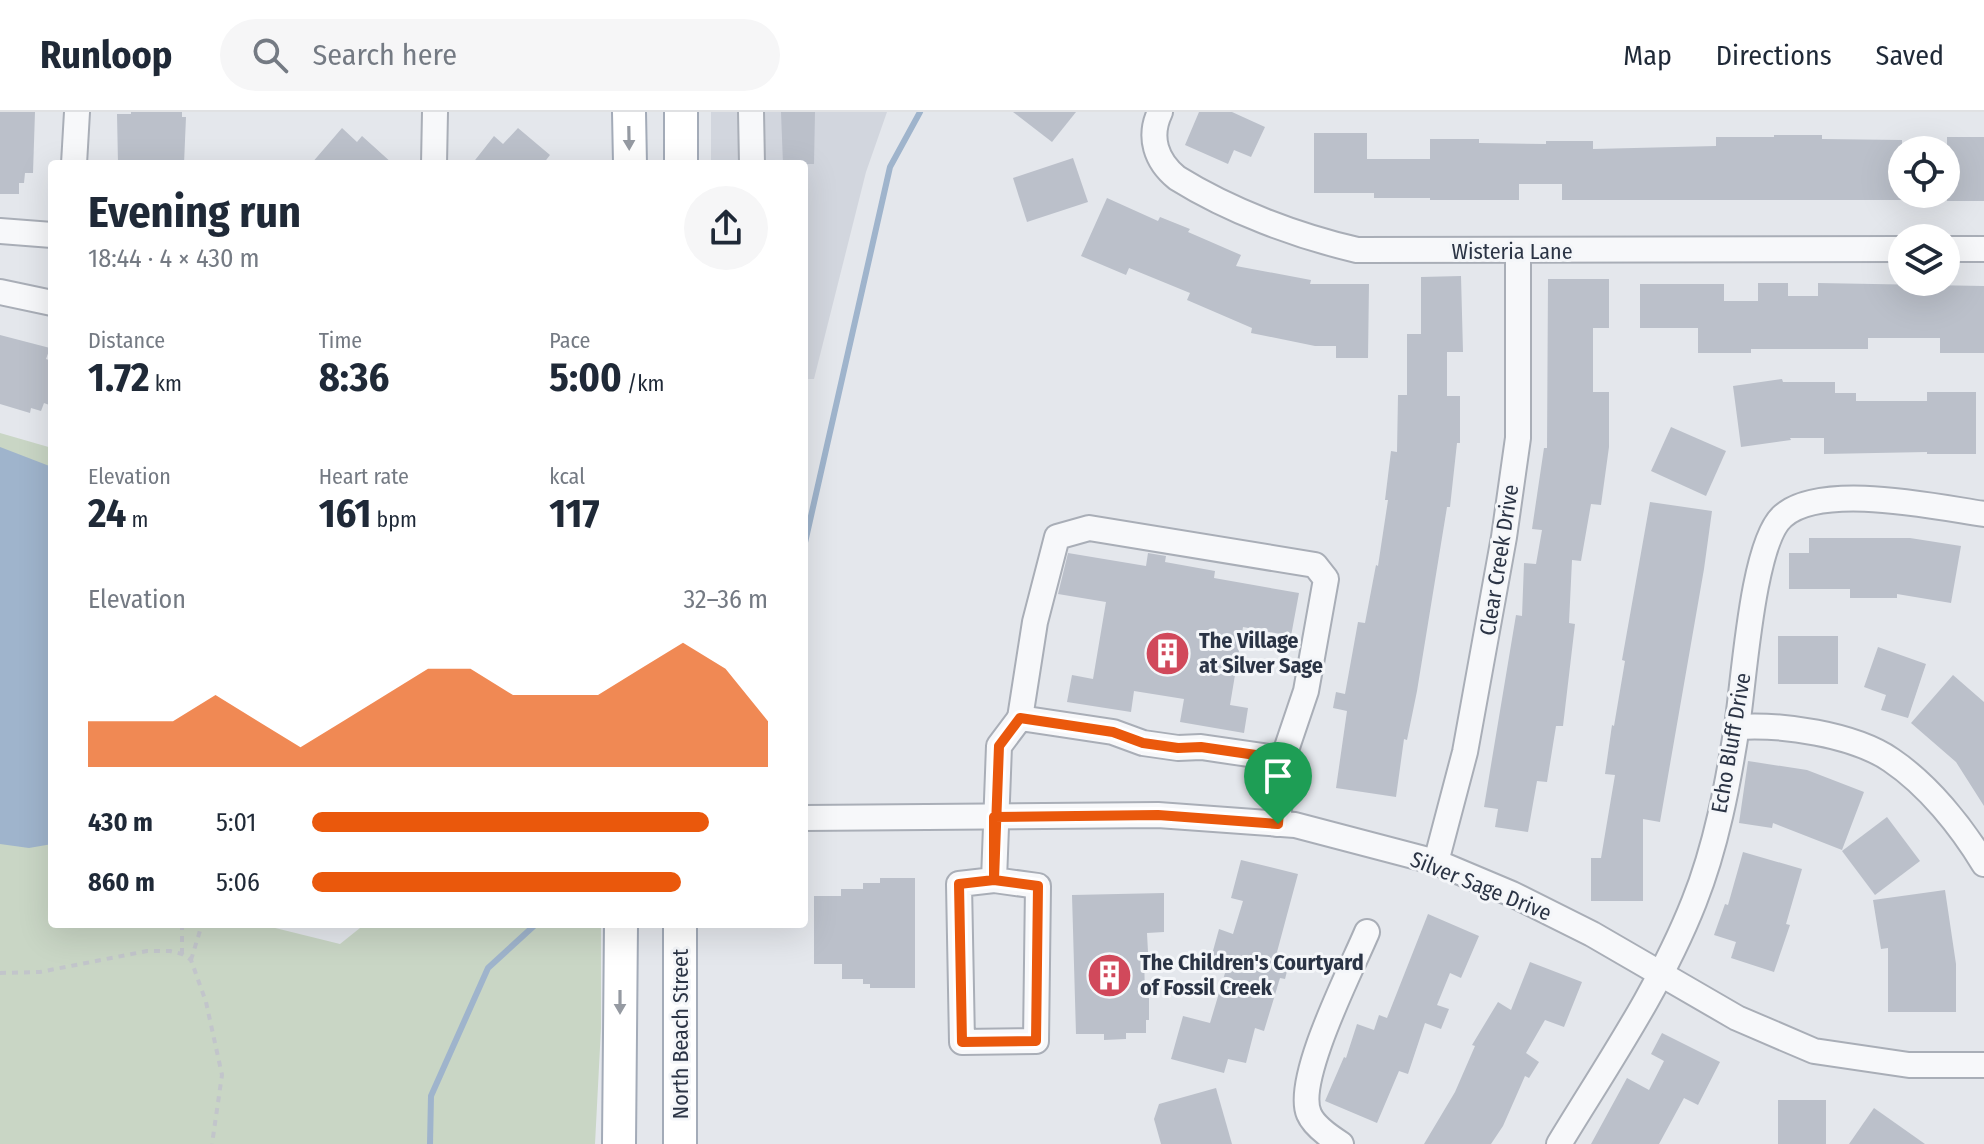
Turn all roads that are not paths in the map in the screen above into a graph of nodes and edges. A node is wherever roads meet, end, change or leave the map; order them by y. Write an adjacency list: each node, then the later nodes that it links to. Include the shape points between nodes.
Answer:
1 (77, 112): 7 (street)
2 (435, 112): 8 (street)
3 (629, 112): 9 (main road, one-way to 9)
4 (681, 112): 10 (main road)
5 (751, 112): 11 (street)
6 (1160, 112): 17 (street, Wisteria Lane, via 1154,147 1166,170 1189,186 1319,241 1371,251)
7 (74, 160)
8 (434, 160)
9 (630, 160)
10 (681, 160)
11 (752, 160)
12 (0, 231): 13 (street)
13 (48, 235)
14 (1888, 249): 17 (street, Wisteria Lane)
15 (1960, 249): 16 (street)
16 (1984, 249)
17 (1518, 252): 27 (street, Clear Creek Drive, via 1518,438 1465,752)
18 (0, 292): 19 (street)
19 (48, 302)
20 (1984, 514): 22 (street, Echo Bluff Drive, via 1841,499 1784,514 1773,527 1756,582)
21 (1020, 718): 23 (street, via 1178,748); 23 (street, via 1035,622 1057,537 1089,528 1315,565 1326,579 1306,691); 24 (street, via 999,746)
22 (1737, 727): 28 (street, via 1795,729 1889,758 1967,837); 33 (street, Echo Bluff Drive, via 1706,870)
23 (1283, 759): 26 (street)
24 (994, 817): 25 (street, Silver Sage Drive); 26 (street, Silver Sage Drive, via 1158,815); 29 (street)
25 (808, 818)
26 (1278, 824): 27 (street, Silver Sage Drive)
27 (1436, 862): 33 (street, Silver Sage Drive, via 1592,934)
28 (1984, 864)
29 (994, 880): 29 (street, via 959,884 962,1042 1036,1041 1038,886)
30 (621, 928): 35 (main road, one-way to 35)
31 (680, 928): 36 (main road, North Beach Street)
32 (1367, 932): 37 (street, via 1311,1064 1306,1089 1309,1115)
33 (1661, 976): 34 (street, Silver Sage Drive, via 1737,1018 1814,1051 1909,1065); 38 (street, Echo Bluff Drive)
34 (1984, 1065)
35 (619, 1134)
36 (680, 1142)
37 (1341, 1144)
38 (1559, 1144)

